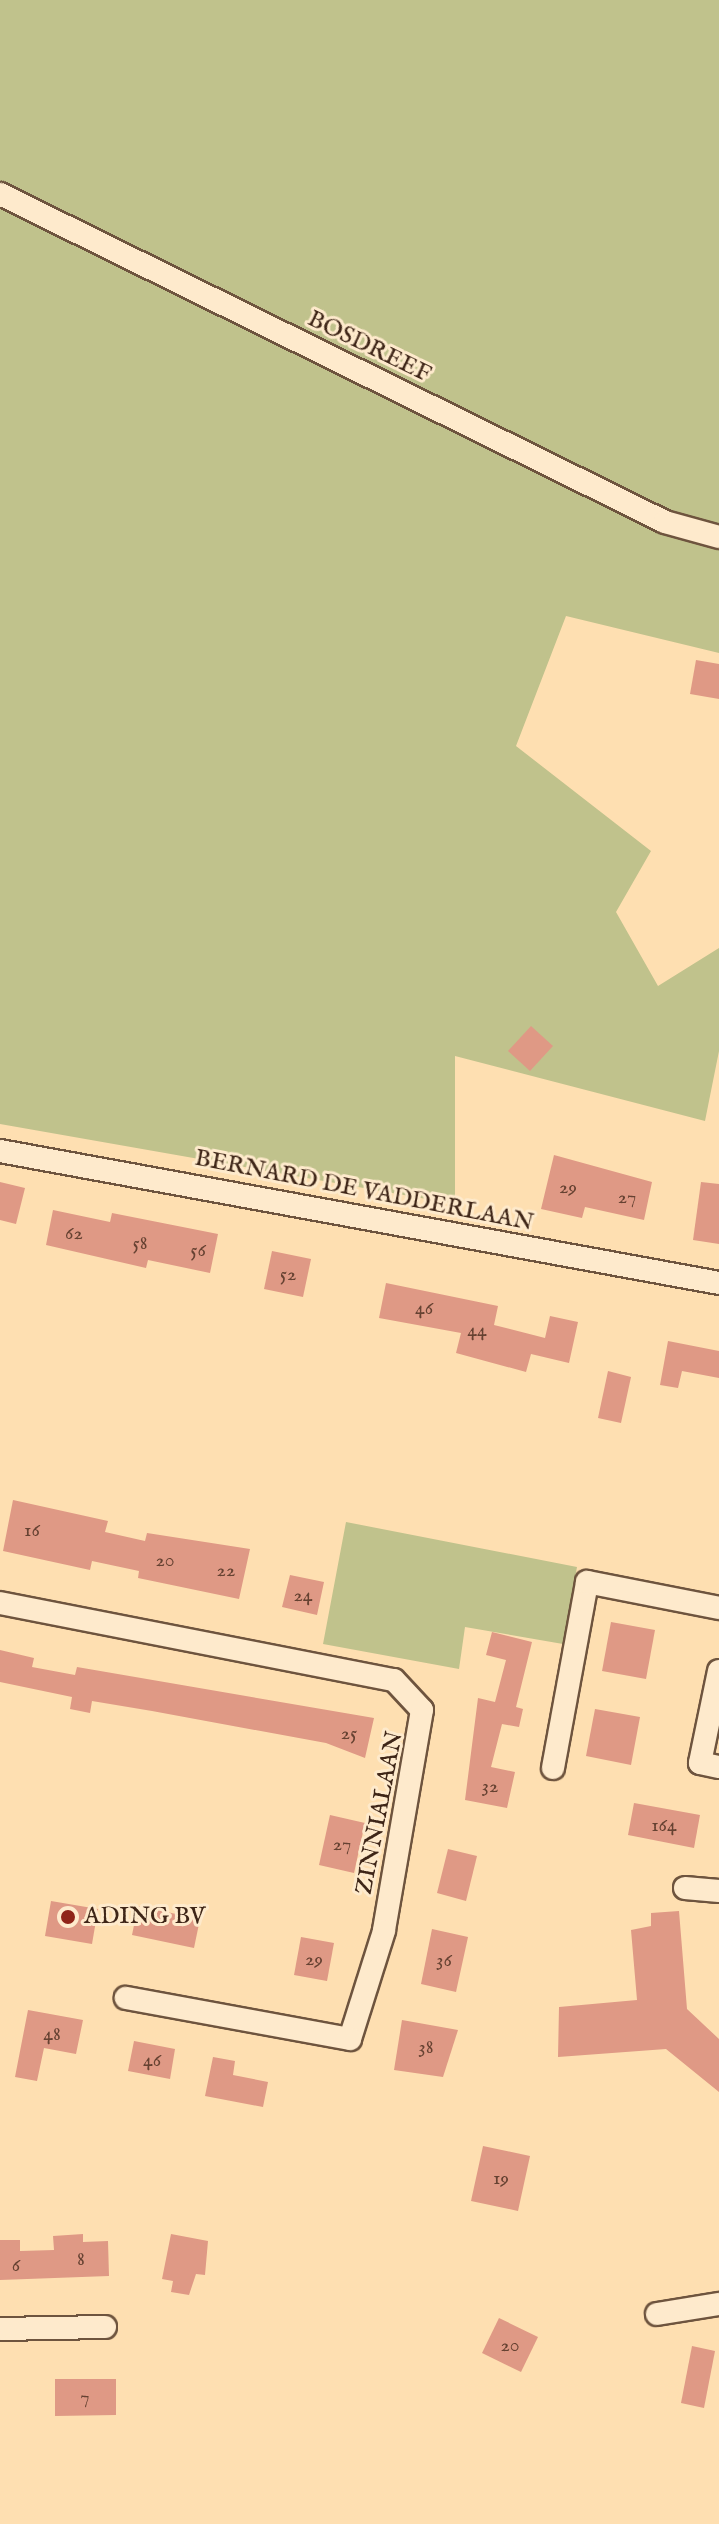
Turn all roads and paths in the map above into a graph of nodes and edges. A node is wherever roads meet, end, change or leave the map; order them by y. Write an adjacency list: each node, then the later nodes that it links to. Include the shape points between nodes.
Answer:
1 (0, 194): 2 (street, BOSDREEF, via 665,522)
2 (719, 537)
3 (0, 1151): 4 (street, BERNARD DE VADDERLAAN)
4 (719, 1283)
5 (0, 1603): 12 (street, ZINNIALAAN, via 394,1680 422,1710 384,1931 350,2039)
6 (719, 1608): 9 (street, via 587,1582)
7 (719, 1671): 8 (street, via 700,1763)
8 (719, 1767)
9 (553, 1768)
10 (685, 1888): 11 (street)
11 (719, 1891)
12 (126, 1998)
13 (719, 2304): 14 (street)
14 (657, 2314)
15 (105, 2327): 16 (street)
16 (0, 2329)

